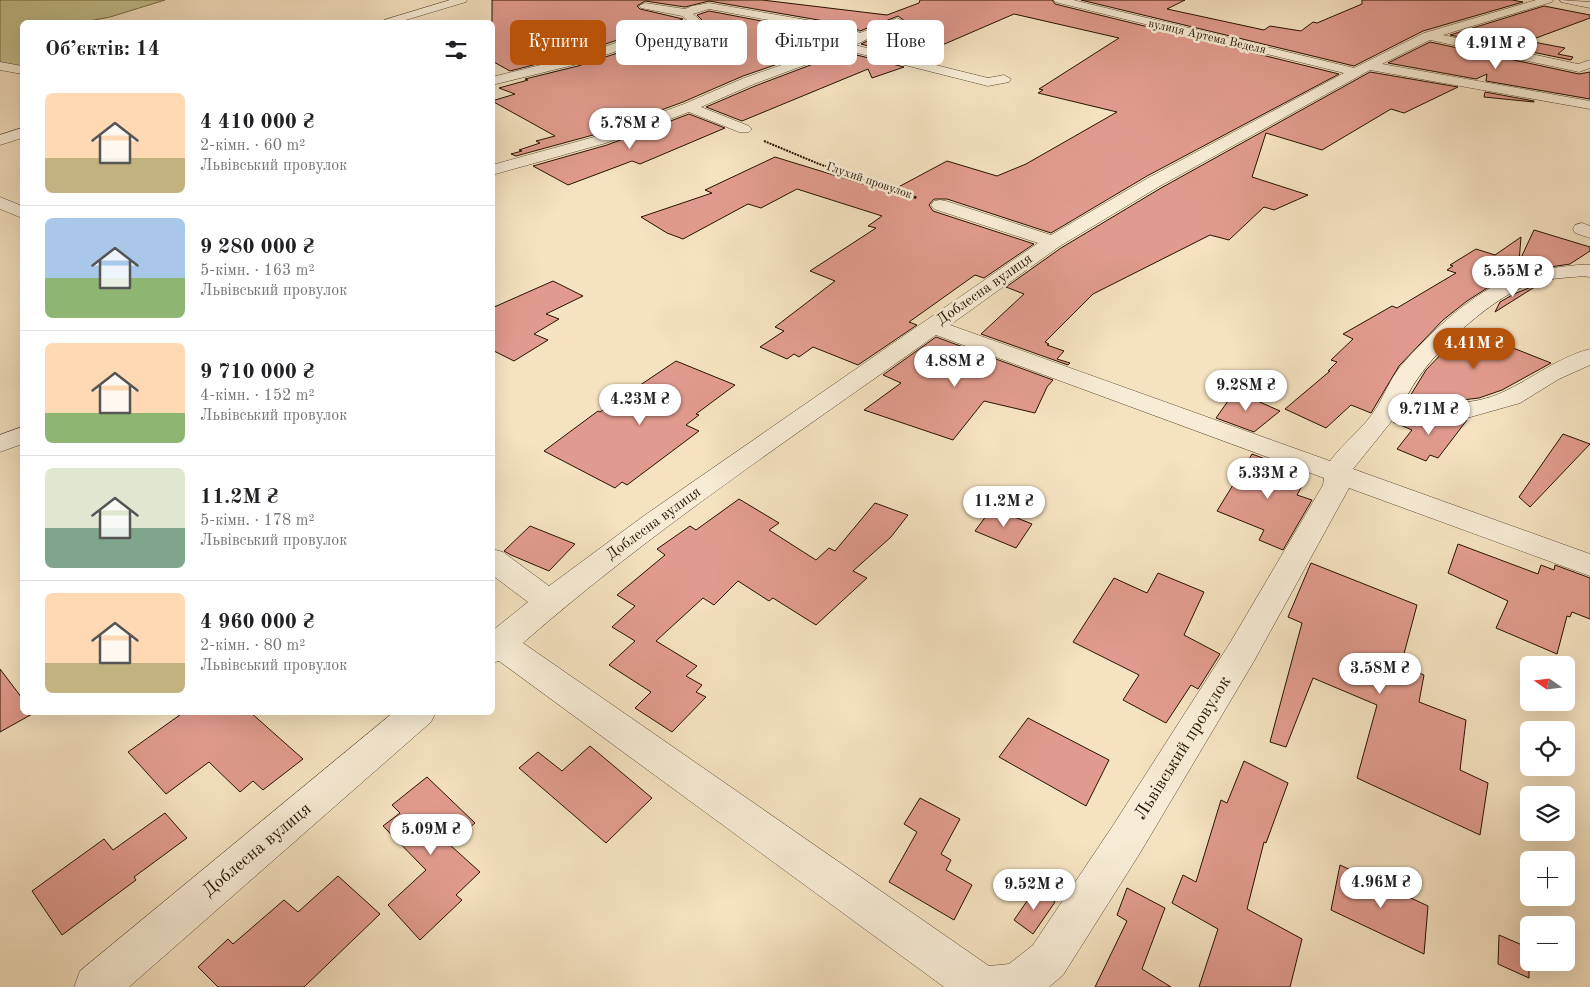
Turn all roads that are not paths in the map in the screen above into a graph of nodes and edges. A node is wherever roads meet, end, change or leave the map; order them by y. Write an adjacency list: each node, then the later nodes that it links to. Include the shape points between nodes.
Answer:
1 (462, 0): 10 (street)
2 (723, 0): 8 (street)
3 (1058, 0): 19 (street, вулиця Артема Веделя)
4 (1548, 0): 12 (street, Доблесна вулиця)
5 (1565, 0): 6 (street)
6 (1590, 5)
7 (645, 6): 9 (street)
8 (709, 6): 9 (street); 13 (street, via 847,31)
9 (686, 13): 22 (street, via 693,22 573,61)
10 (395, 20)
11 (867, 34): 13 (street)
12 (1428, 36): 16 (street, via 1579,68); 19 (street, Доблесна вулиця)
13 (860, 37): 14 (street)
14 (857, 39)
15 (857, 49): 21 (street, via 988,82)
16 (1590, 64)
17 (792, 65): 24 (street)
18 (0, 66): 20 (street)
19 (1362, 69): 23 (street, вулиця Артема Веделя); 32 (street, Доблесна вулиця, via 1154,182)
20 (20, 70)
21 (1004, 79)
22 (495, 80)
23 (1590, 105)
24 (689, 107): 25 (street); 28 (street, via 600,140)
25 (744, 129)
26 (20, 134): 27 (street)
27 (0, 140)
28 (495, 169)
29 (0, 202): 31 (street)
30 (940, 205): 32 (street)
31 (20, 212)
32 (1053, 242): 34 (street, Доблесна вулиця)
33 (1590, 271): 36 (street, Львівський провулок, via 1522,280 1496,295 1430,348 1400,385)
34 (932, 326): 39 (street); 42 (street, Доблесна вулиця, via 655,522)
35 (1590, 356): 36 (street, via 1511,398 1467,411)
36 (1388, 410): 39 (street, Львівський провулок, via 1340,465)
37 (20, 436): 38 (street)
38 (0, 444)
39 (1339, 473): 41 (street); 47 (street, Львівський провулок, via 1338,485 1242,652 1048,960 1017,985)
40 (495, 561): 42 (street)
41 (1590, 565)
42 (549, 602): 43 (street, Доблесна вулиця)
43 (496, 647): 46 (street)
44 (415, 715): 45 (street, Доблесна вулиця)
45 (96, 987)
46 (981, 987)
47 (992, 987)

